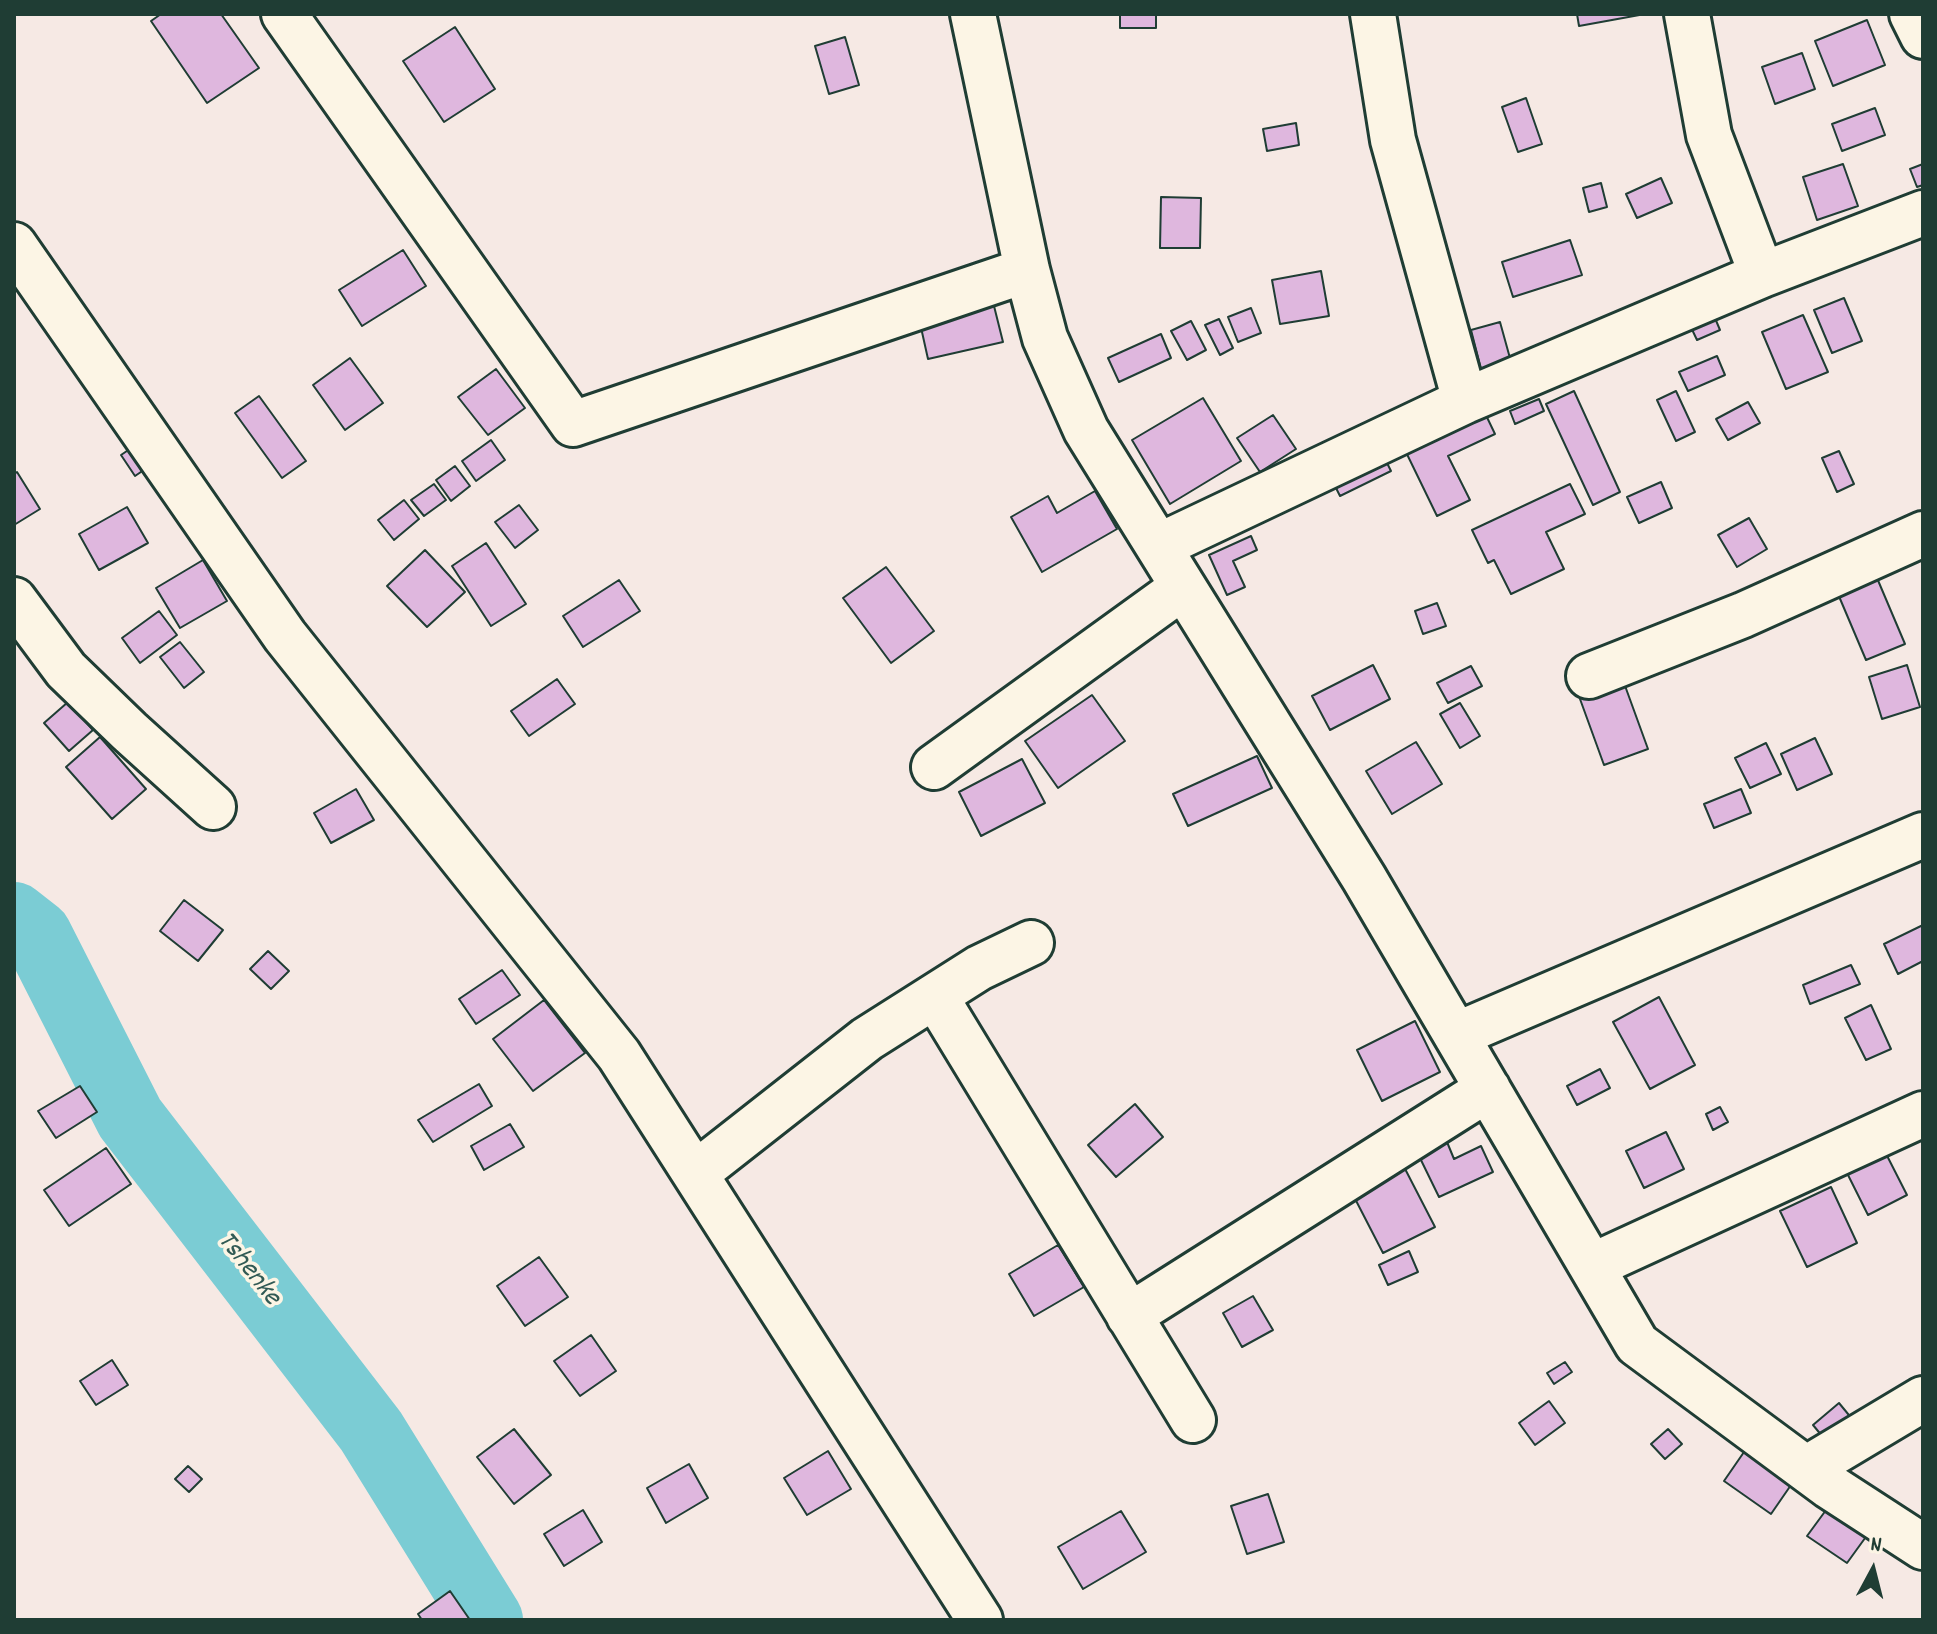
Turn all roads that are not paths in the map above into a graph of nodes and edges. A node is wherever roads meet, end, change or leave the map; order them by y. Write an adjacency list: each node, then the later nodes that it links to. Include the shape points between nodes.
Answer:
1 (284, 14): 9 (street, via 573,424)
2 (973, 14): 9 (street)
3 (1373, 14): 11 (street, via 1393,140)
4 (1687, 14): 10 (street, via 1709,135)
5 (1912, 14): 6 (street)
6 (1923, 36)
7 (1923, 213): 10 (street)
8 (14, 245): 25 (street, via 285,636 619,1055)
9 (1027, 270): 13 (street, via 1045,338 1086,430)
10 (1762, 275): 11 (street)
11 (1465, 401): 13 (street)
12 (1923, 534): 16 (street, via 1743,615)
13 (1159, 546): 14 (street)
14 (1183, 587): 17 (street); 22 (street)
15 (14, 600): 18 (street, via 66,670)
16 (1589, 676)
17 (934, 767)
18 (213, 807)
19 (1923, 835): 22 (street)
20 (1031, 943): 21 (street)
21 (935, 996): 25 (street, via 867,1039); 27 (street)
22 (1456, 1035): 23 (street)
23 (1488, 1089): 26 (street); 27 (street)
24 (1923, 1114): 26 (street)
25 (695, 1174): 32 (street)
26 (1592, 1266): 30 (street, via 1637,1344)
27 (1129, 1316): 29 (street)
28 (1923, 1399): 30 (street)
29 (1193, 1420)
30 (1806, 1469): 31 (street)
31 (1923, 1547)
32 (980, 1620)

